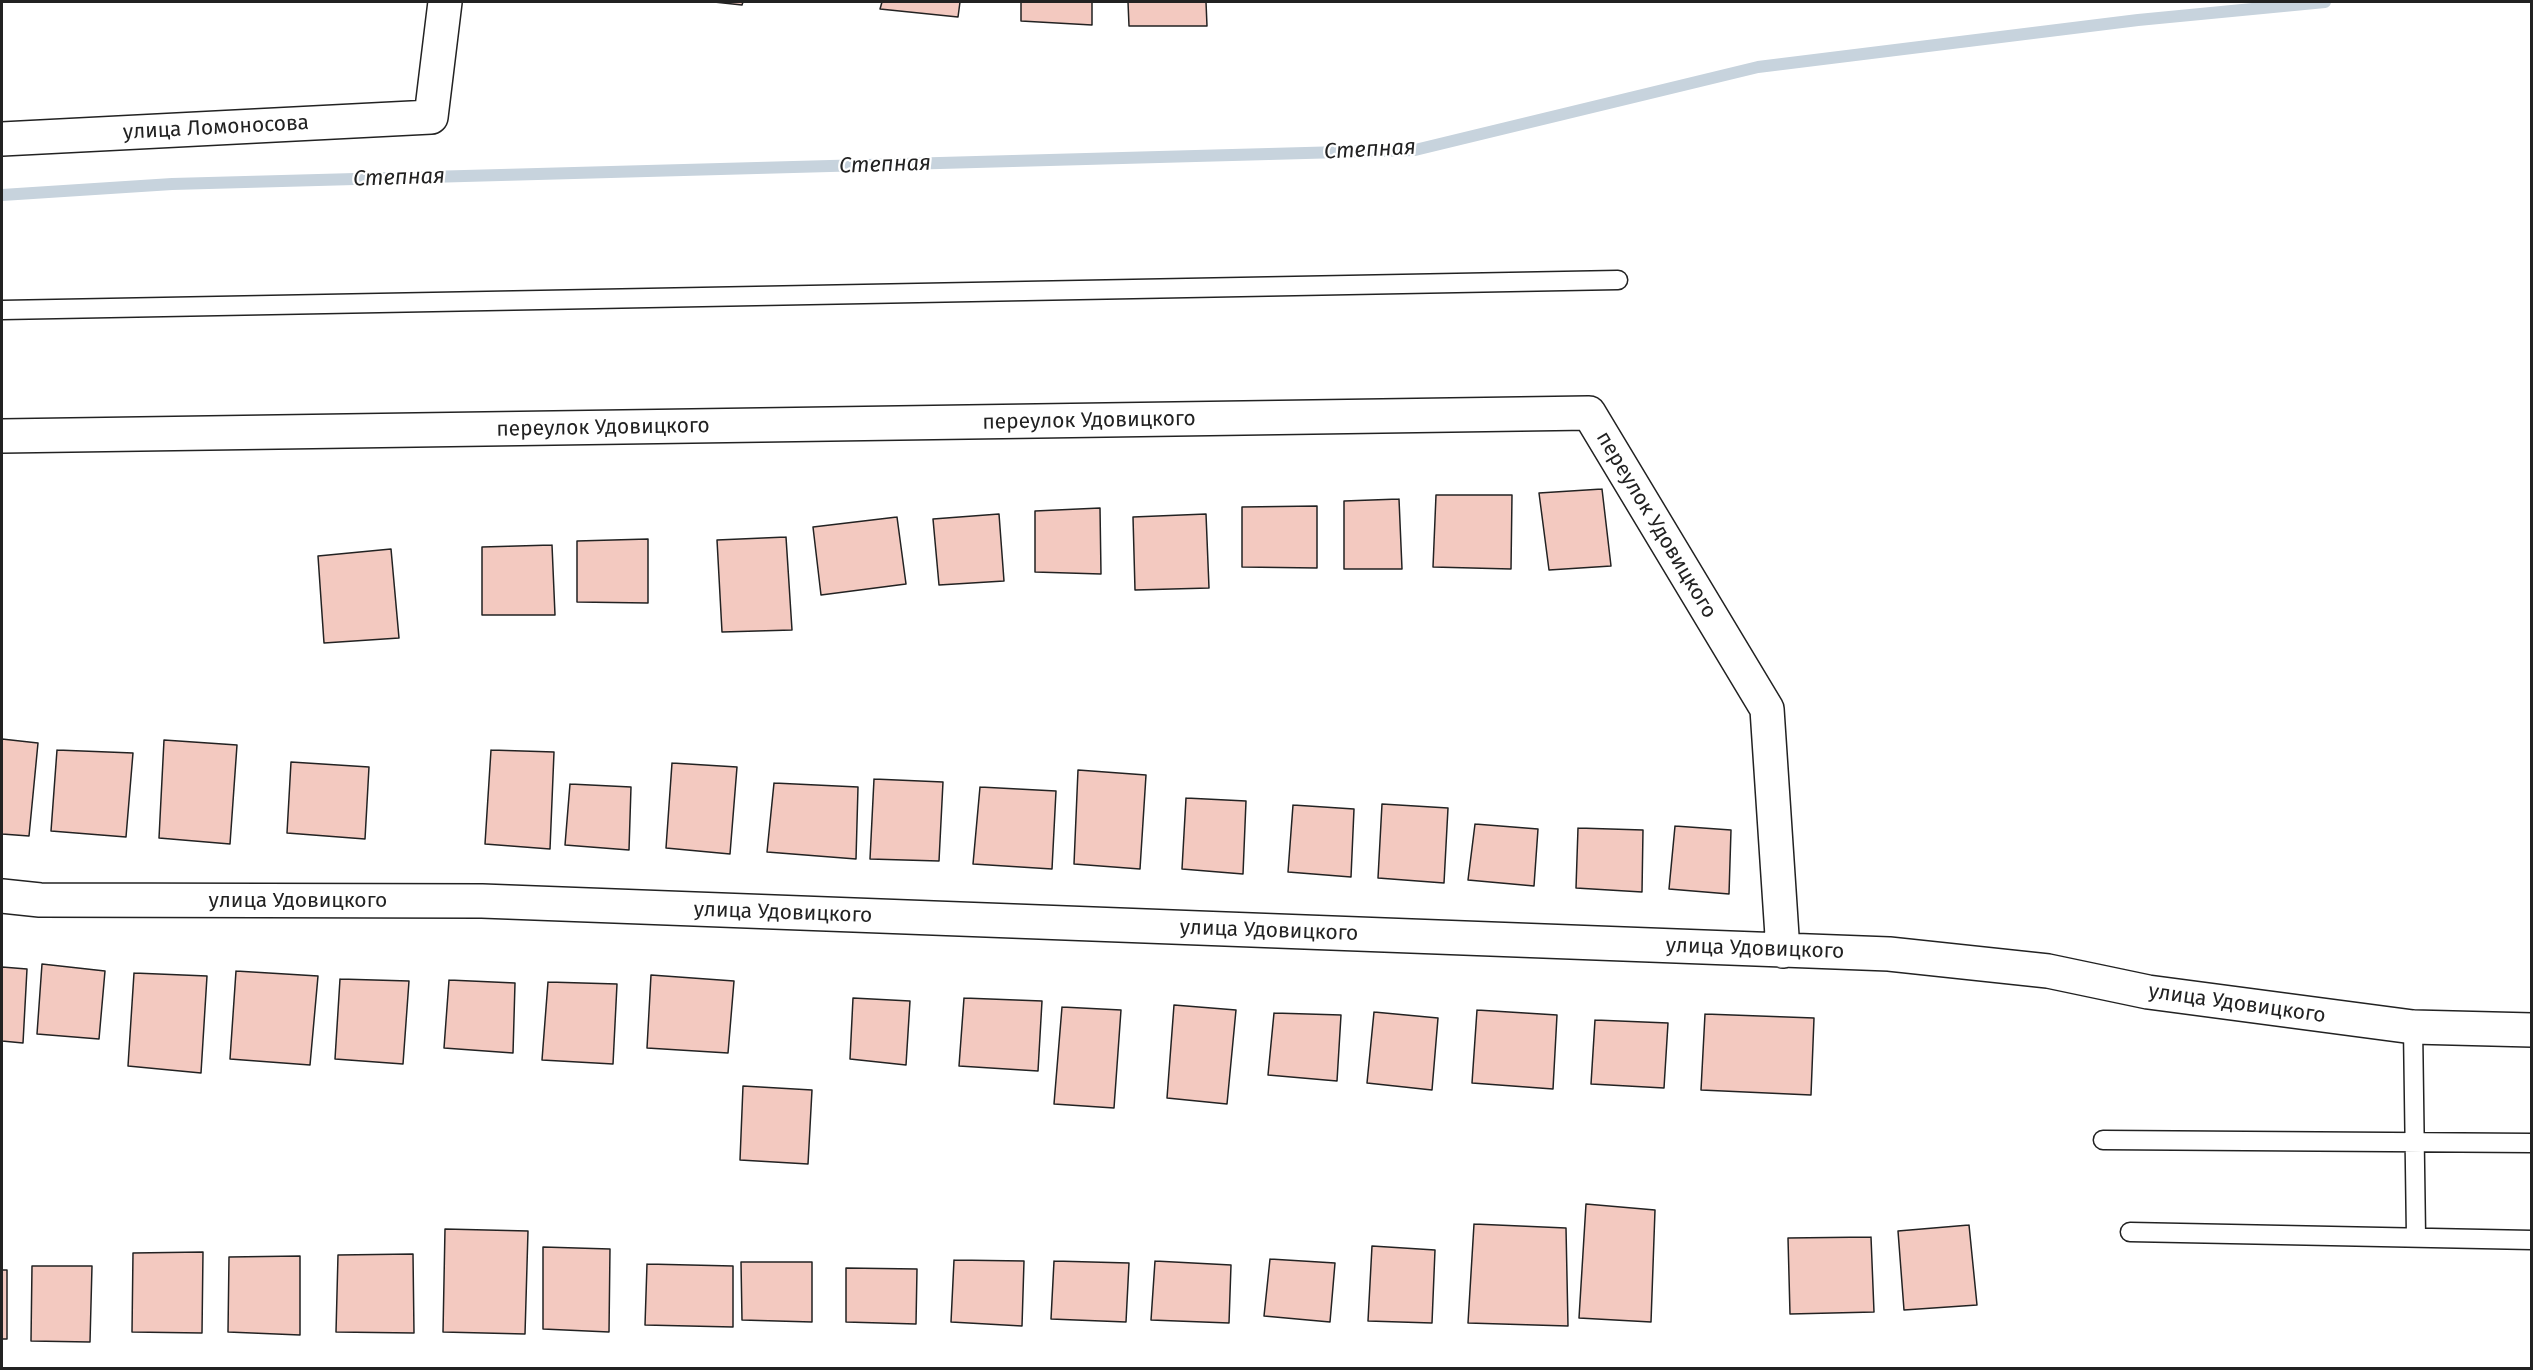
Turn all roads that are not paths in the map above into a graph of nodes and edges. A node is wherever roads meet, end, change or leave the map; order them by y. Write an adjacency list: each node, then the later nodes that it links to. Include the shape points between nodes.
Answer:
1 (445, 2): 2 (street, улица Ломоносова, via 431,117)
2 (2, 139)
3 (1618, 280): 4 (lane)
4 (2, 310)
5 (2, 436): 7 (street, переулок Удовицкого, via 1589,413 1767,709)
6 (2, 896): 7 (street, улица Удовицкого, via 52,900 482,902)
7 (1783, 951): 8 (street, улица Удовицкого, via 1889,954 2048,971 2148,992)
8 (2413, 1027): 9 (street, улица Удовицкого); 11 (lane)
9 (2532, 1030)
10 (2103, 1140): 11 (lane)
11 (2414, 1143): 12 (lane); 14 (lane)
12 (2532, 1143)
13 (2130, 1232): 14 (lane)
14 (2415, 1236): 15 (lane)
15 (2532, 1239)

